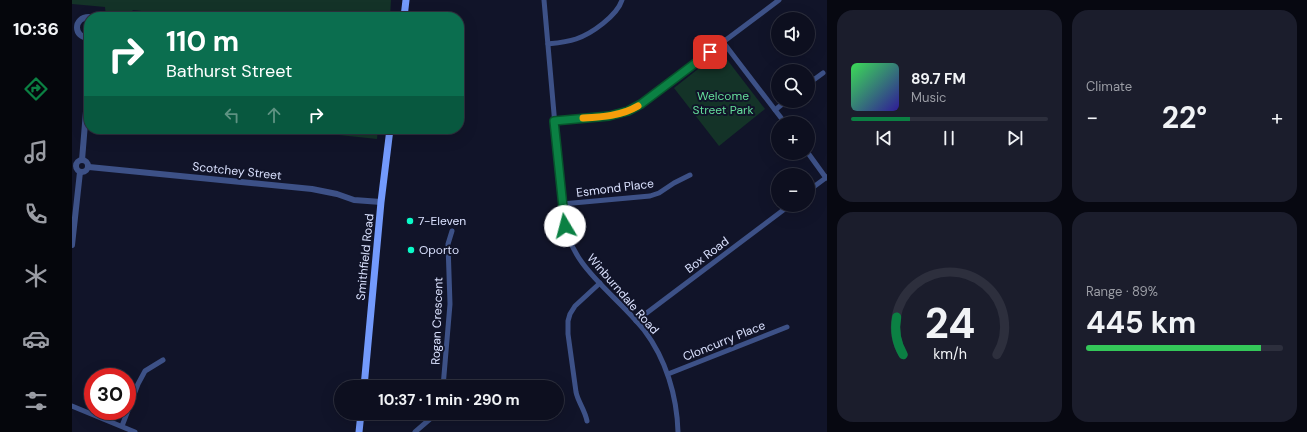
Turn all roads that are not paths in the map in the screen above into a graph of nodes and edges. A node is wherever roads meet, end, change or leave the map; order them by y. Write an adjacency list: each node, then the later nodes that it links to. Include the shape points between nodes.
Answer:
1 (406, 0): 6 (main road)
2 (410, 0): 7 (street)
3 (544, 0): 11 (street, Winburndale Road)
4 (622, 0): 11 (street, via 612,15 588,34 571,41)
5 (778, 0): 10 (street)
6 (404, 12)
7 (405, 12)
8 (75, 21): 9 (street, via 78,32)
9 (84, 37)
10 (723, 42): 15 (street); 17 (street, via 635,108 609,116)
11 (548, 44): 17 (street, Winburndale Road)
12 (823, 73): 13 (street)
13 (815, 79)
14 (777, 108): 15 (street)
15 (775, 110): 16 (street)
16 (780, 116)
17 (554, 121): 28 (street, Winburndale Road)
18 (84, 134): 20 (street)
19 (389, 134): 27 (main road, Smithfield Road)
20 (82, 160): 22 (street, via 86,161); 23 (street, via 77,162 76,166)
21 (814, 160): 25 (street)
22 (88, 167): 23 (street, via 86,171); 27 (street, Scotchey Street, via 312,189 354,200)
23 (80, 172): 31 (street)
24 (690, 176): 28 (street, Esmond Place, via 650,196)
25 (827, 177): 26 (street)
26 (815, 186)
27 (381, 202): 37 (main road, Smithfield Road)
28 (562, 204): 32 (street, Winburndale Road, via 566,232 572,246 582,264)
29 (781, 212): 33 (street, Box Road)
30 (452, 231): 38 (street, Rogan Crescent, via 448,244 450,304)
31 (72, 245)
32 (600, 283): 33 (street, Winburndale Road); 42 (street, via 575,306 568,321 576,392)
33 (636, 321): 36 (street, Winburndale Road, via 650,339)
34 (787, 327): 36 (street, Cloncurry Place)
35 (163, 360): 43 (street, via 145,371)
36 (668, 374): 47 (street, Winburndale Road, via 676,406)
37 (365, 380)
38 (444, 380)
39 (72, 406): 43 (street)
40 (360, 420): 45 (main road)
41 (429, 420): 46 (street)
42 (587, 421)
43 (122, 426): 44 (street)
44 (136, 432)
45 (359, 432)
46 (415, 432)
47 (678, 432)

